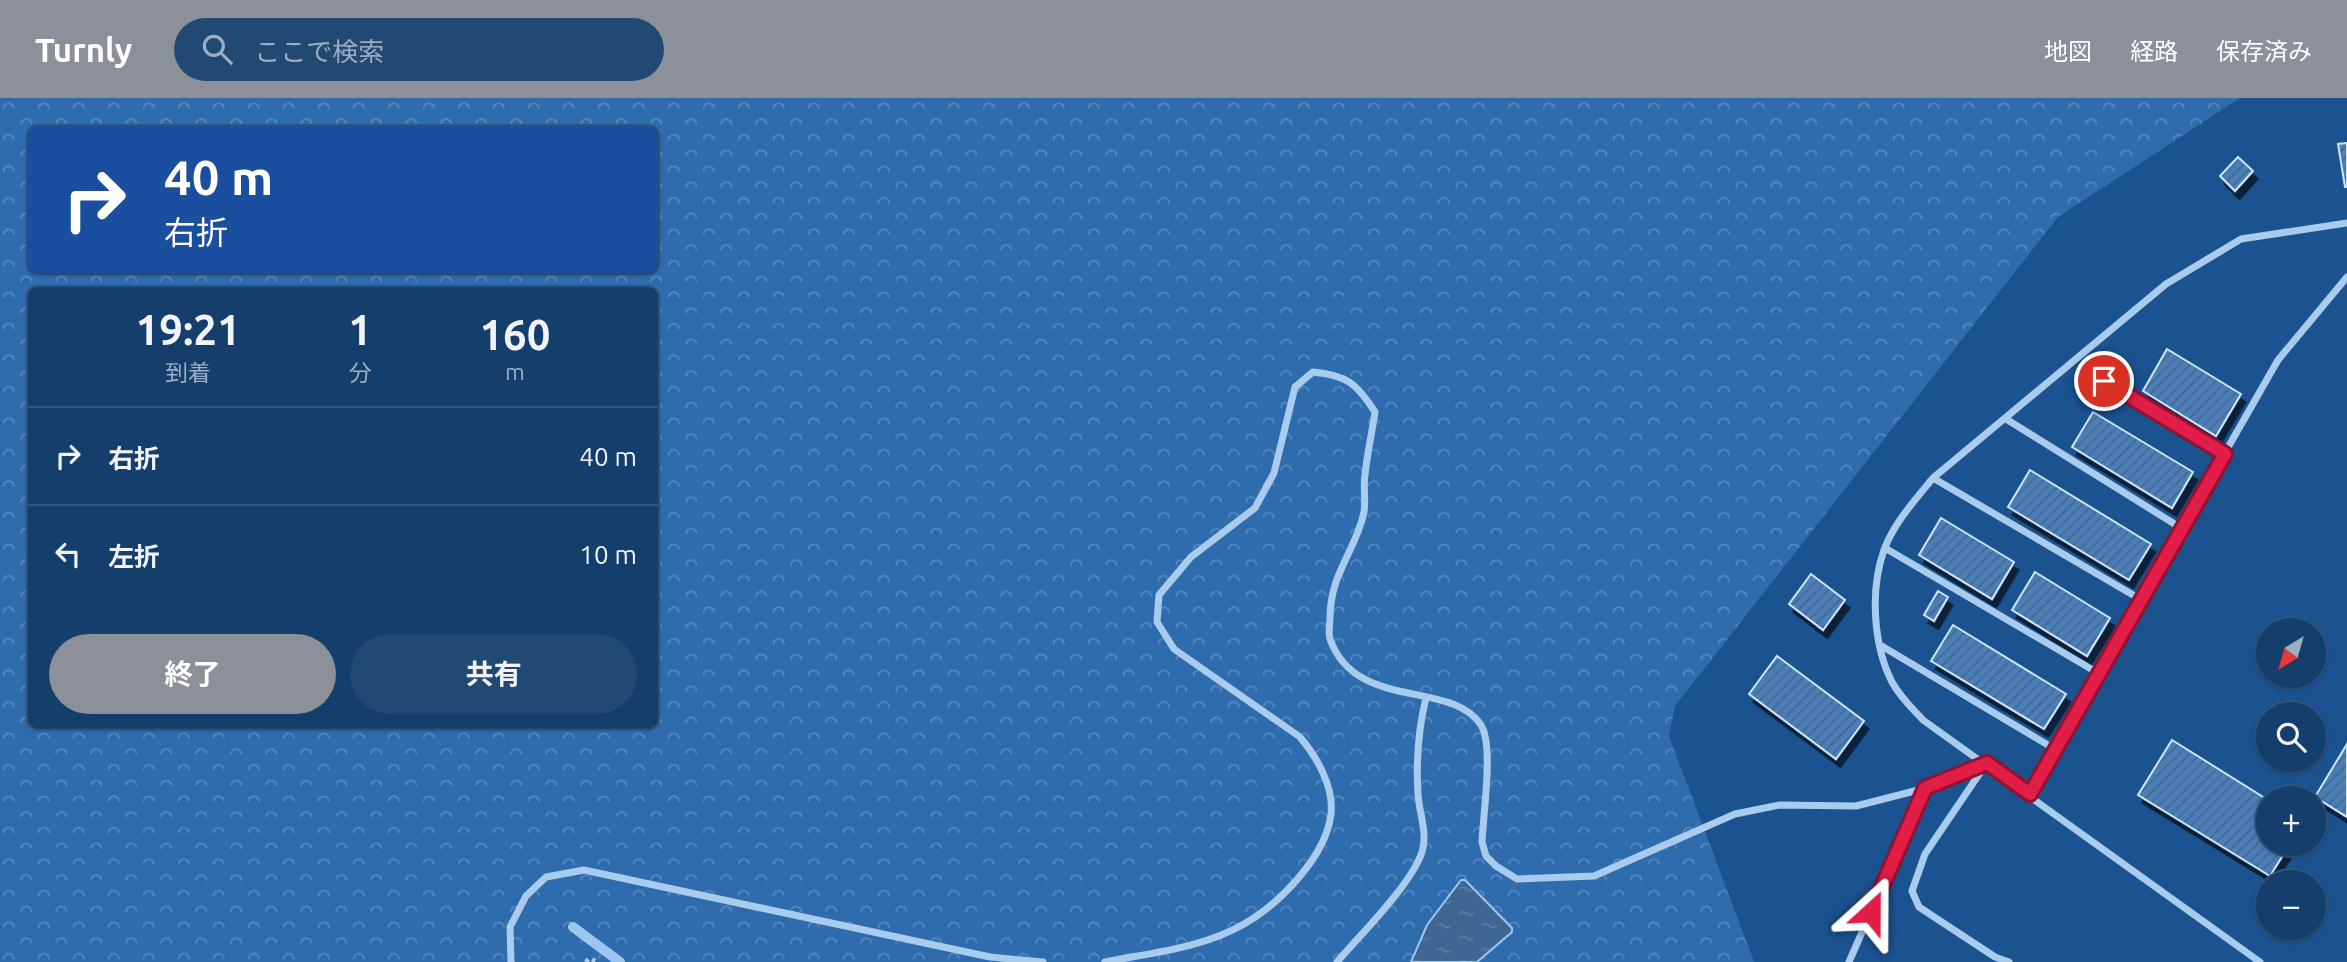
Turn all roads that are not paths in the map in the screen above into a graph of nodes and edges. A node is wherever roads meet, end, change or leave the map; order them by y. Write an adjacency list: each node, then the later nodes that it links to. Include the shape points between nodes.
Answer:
1 (2347, 223): 4 (street, via 2241,239 2166,285)
2 (2347, 277): 5 (street, via 2278,360)
3 (2104, 381): 5 (street)
4 (2006, 419): 6 (street); 7 (street)
5 (2225, 454): 7 (street)
6 (1933, 478): 8 (street); 9 (street)
7 (2181, 528): 9 (street)
8 (1885, 548): 10 (street, via 1877,587); 11 (street)
9 (2140, 599): 11 (street)
10 (1880, 645): 13 (street); 14 (street, via 1904,701 1923,720)
11 (2098, 673): 13 (street)
12 (1426, 698): 15 (street, via 1456,705 1480,725 1486,746 1482,842 1486,856 1517,879 1594,876 1734,814 1780,805 1856,806); 19 (street, via 1375,684 1348,670 1329,637 1330,602 1339,569 1365,511 1365,475 1375,412 1359,387 1335,374 1313,372 1295,387 1274,473 1255,508 1191,557 1159,595 1157,622 1174,649 1300,737 1314,753 1328,786 1331,815 1317,850 1292,886 1242,925 1177,948); 20 (street, via 1418,732 1423,850 1414,870)
13 (2053, 748): 16 (street)
14 (1987, 763): 15 (street); 16 (street); 22 (street, via 1925,854 1912,891 1919,907)
15 (1925, 788): 21 (street)
16 (2030, 794): 23 (street)
17 (511, 962): 18 (street, via 510,927 526,896 545,877 584,870 990,957)
18 (1043, 962)
19 (1105, 962)
20 (1337, 962)
21 (1849, 962)
22 (2009, 962)
23 (2260, 962)

